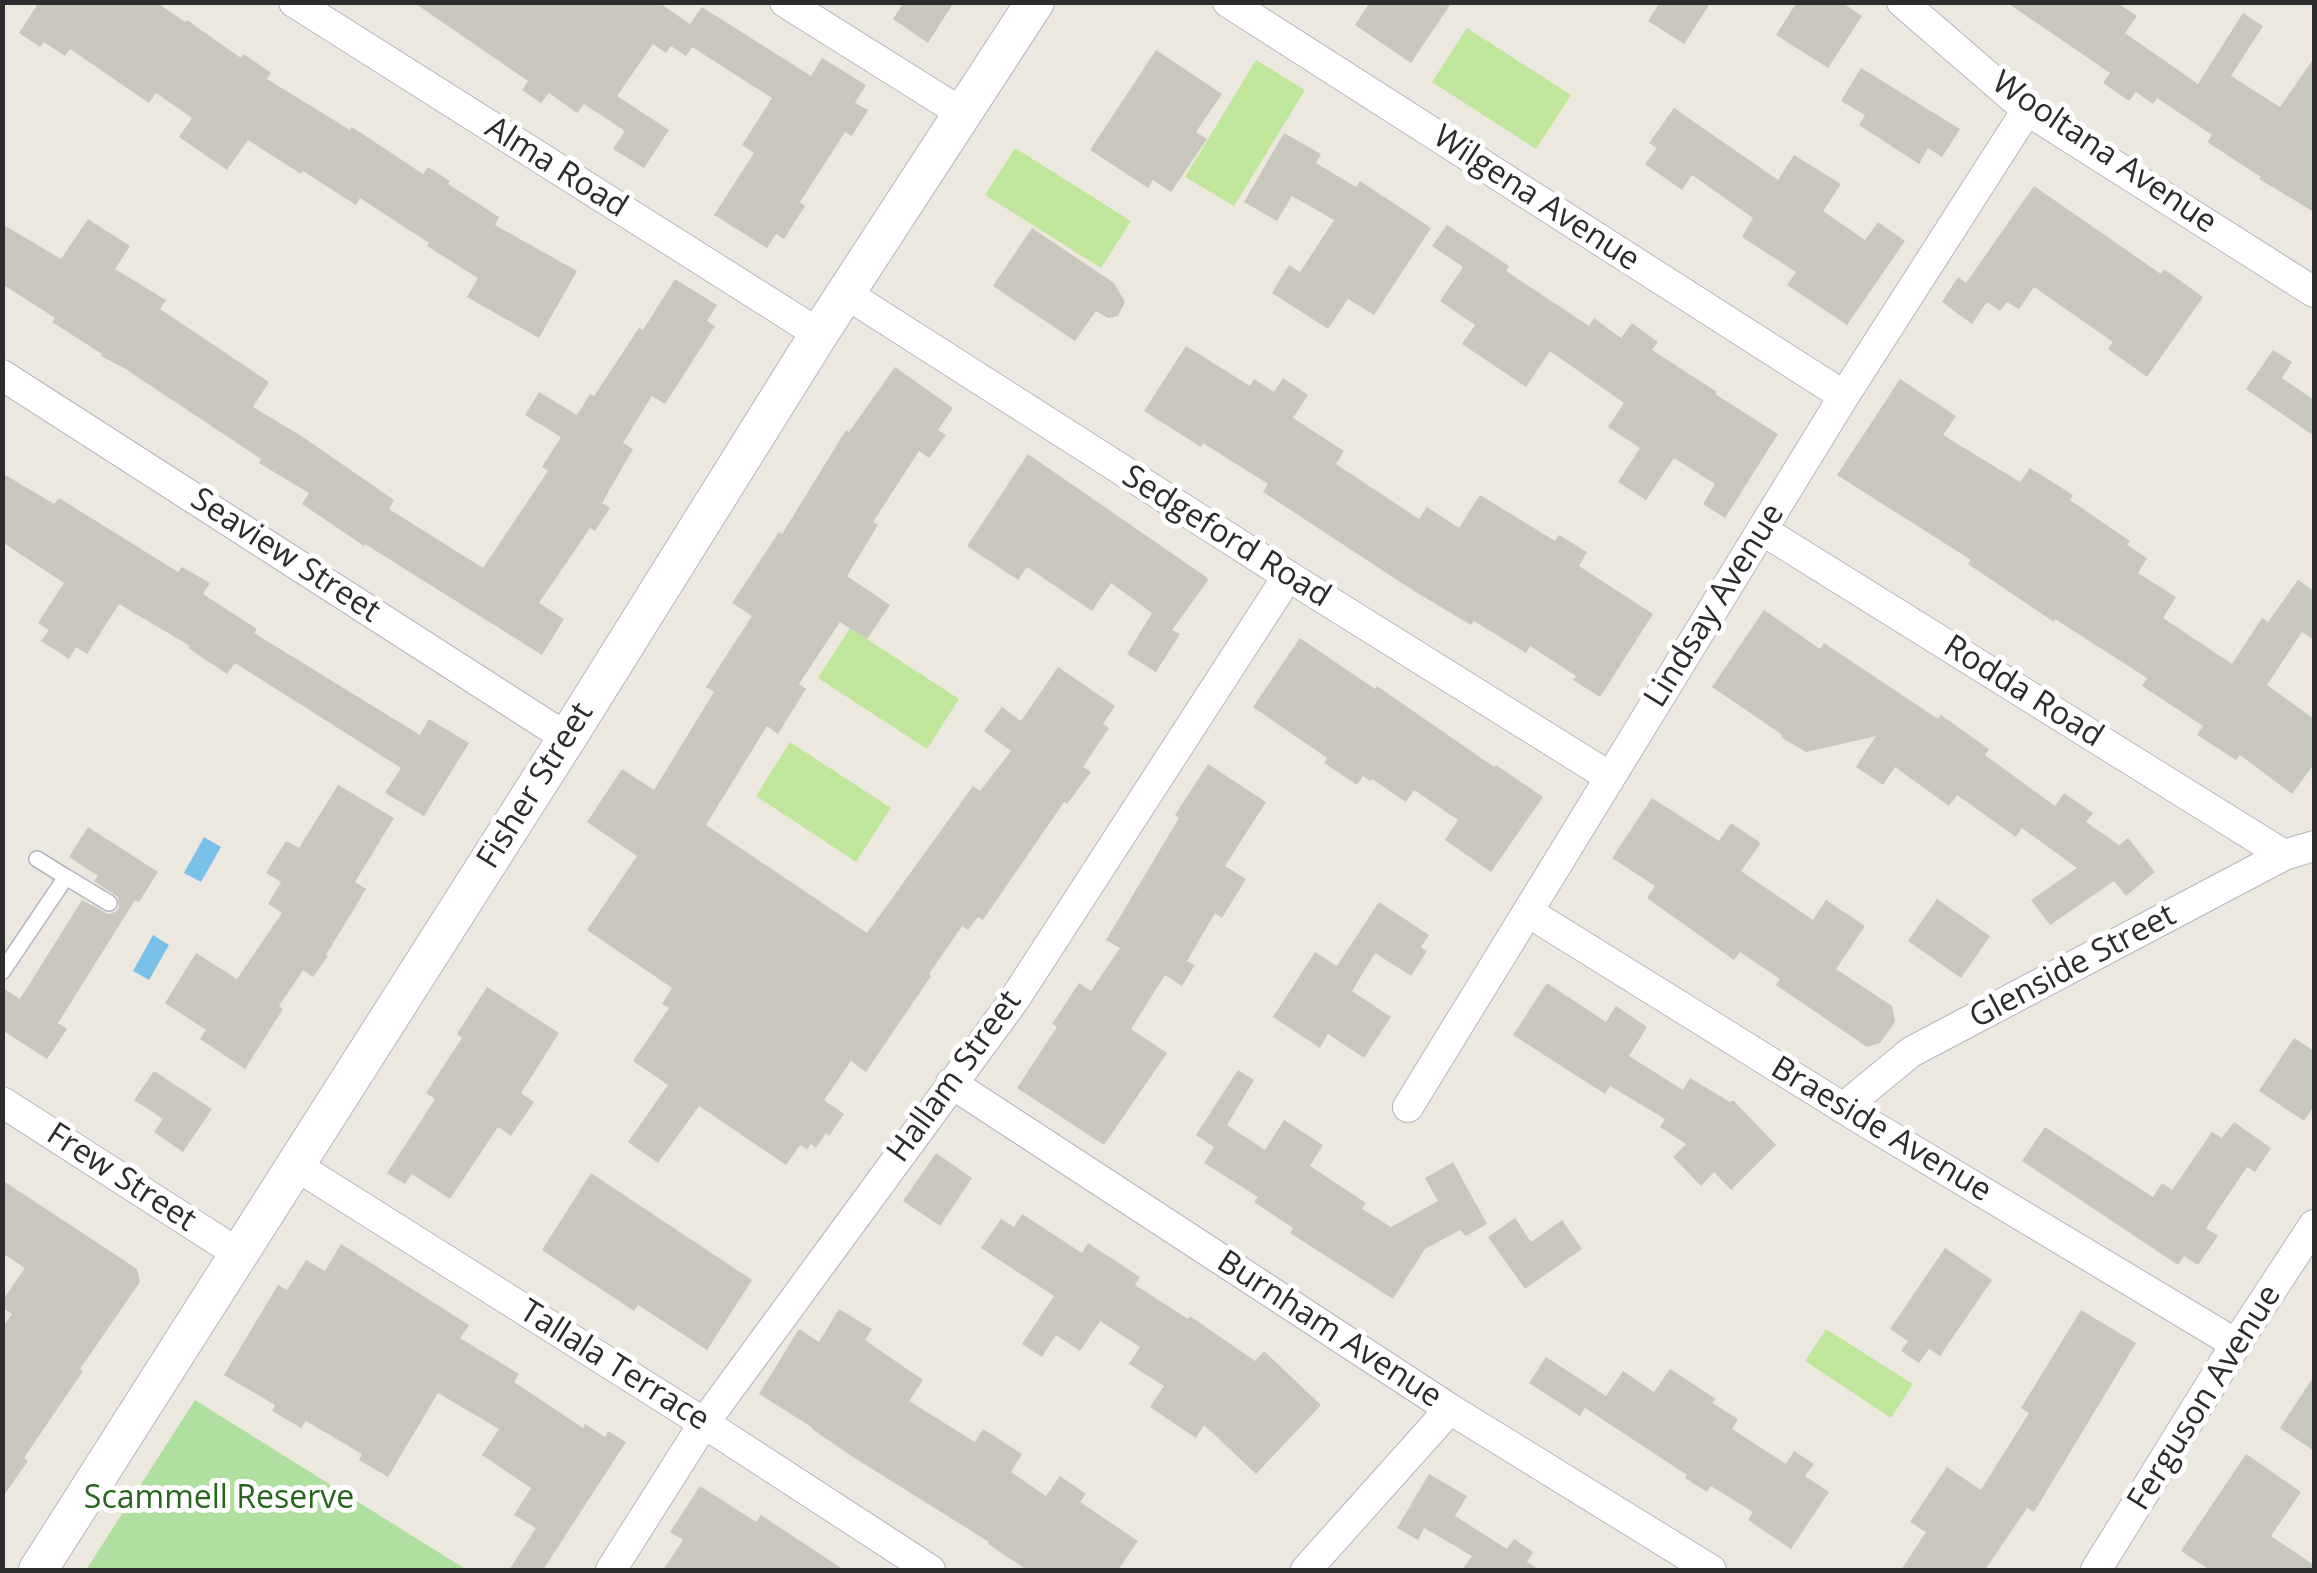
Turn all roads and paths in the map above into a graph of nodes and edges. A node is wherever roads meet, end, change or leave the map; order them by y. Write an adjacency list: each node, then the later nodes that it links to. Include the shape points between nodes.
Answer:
1 (294, 2): 10 (street, Alma Road)
2 (785, 2): 7 (street)
3 (1035, 2): 7 (street, Fisher Street)
4 (1228, 2): 12 (street, Wilgena Avenue)
5 (1902, 2): 6 (street, Wooltana Avenue)
6 (2028, 110): 8 (street, Wooltana Avenue); 12 (street, Lindsay Avenue)
7 (962, 113): 9 (street, Fisher Street)
8 (2314, 292)
9 (845, 293): 10 (street, Fisher Street); 14 (street, Sedgeford Road)
10 (819, 334): 15 (street, Fisher Street)
11 (2, 374): 15 (street, Seaview Street)
12 (1844, 396): 13 (street, Lindsay Avenue)
13 (1762, 530): 16 (street, Lindsay Avenue); 18 (street, Rodda Road)
14 (1288, 576): 16 (street, Sedgeford Road); 24 (street, Hallam Street, via 1014,1000)
15 (567, 738): 28 (street, Fisher Street)
16 (1610, 778): 22 (street, Lindsay Avenue)
17 (2314, 846): 18 (street, Glenside Street)
18 (2284, 855): 27 (street, Glenside Street, via 1911,1052)
19 (37, 860): 20 (lane)
20 (66, 878): 21 (lane); 23 (lane)
21 (110, 903)
22 (1528, 912): 26 (street, Lindsay Avenue); 27 (street, Braeside Avenue)
23 (2, 972)
24 (950, 1083): 32 (street, Burnham Avenue); 33 (street, Hallam Street)
25 (2, 1102): 30 (street, Frew Street)
26 (1408, 1106)
27 (1843, 1108): 31 (street, Braeside Avenue)
28 (295, 1165): 30 (street, Fisher Street); 33 (street, Tallala Terrace)
29 (2314, 1226): 31 (street, Ferguson Avenue)
30 (239, 1254): 35 (street, Fisher Street)
31 (2236, 1344): 34 (street, Ferguson Avenue)
32 (1450, 1409): 38 (street); 39 (street, Burnham Avenue)
33 (704, 1423): 36 (street, Hallam Street); 37 (street, Tallala Terrace)
34 (2112, 1565)
35 (38, 1570)
36 (611, 1570)
37 (930, 1570)
38 (1306, 1570)
39 (1711, 1570)

